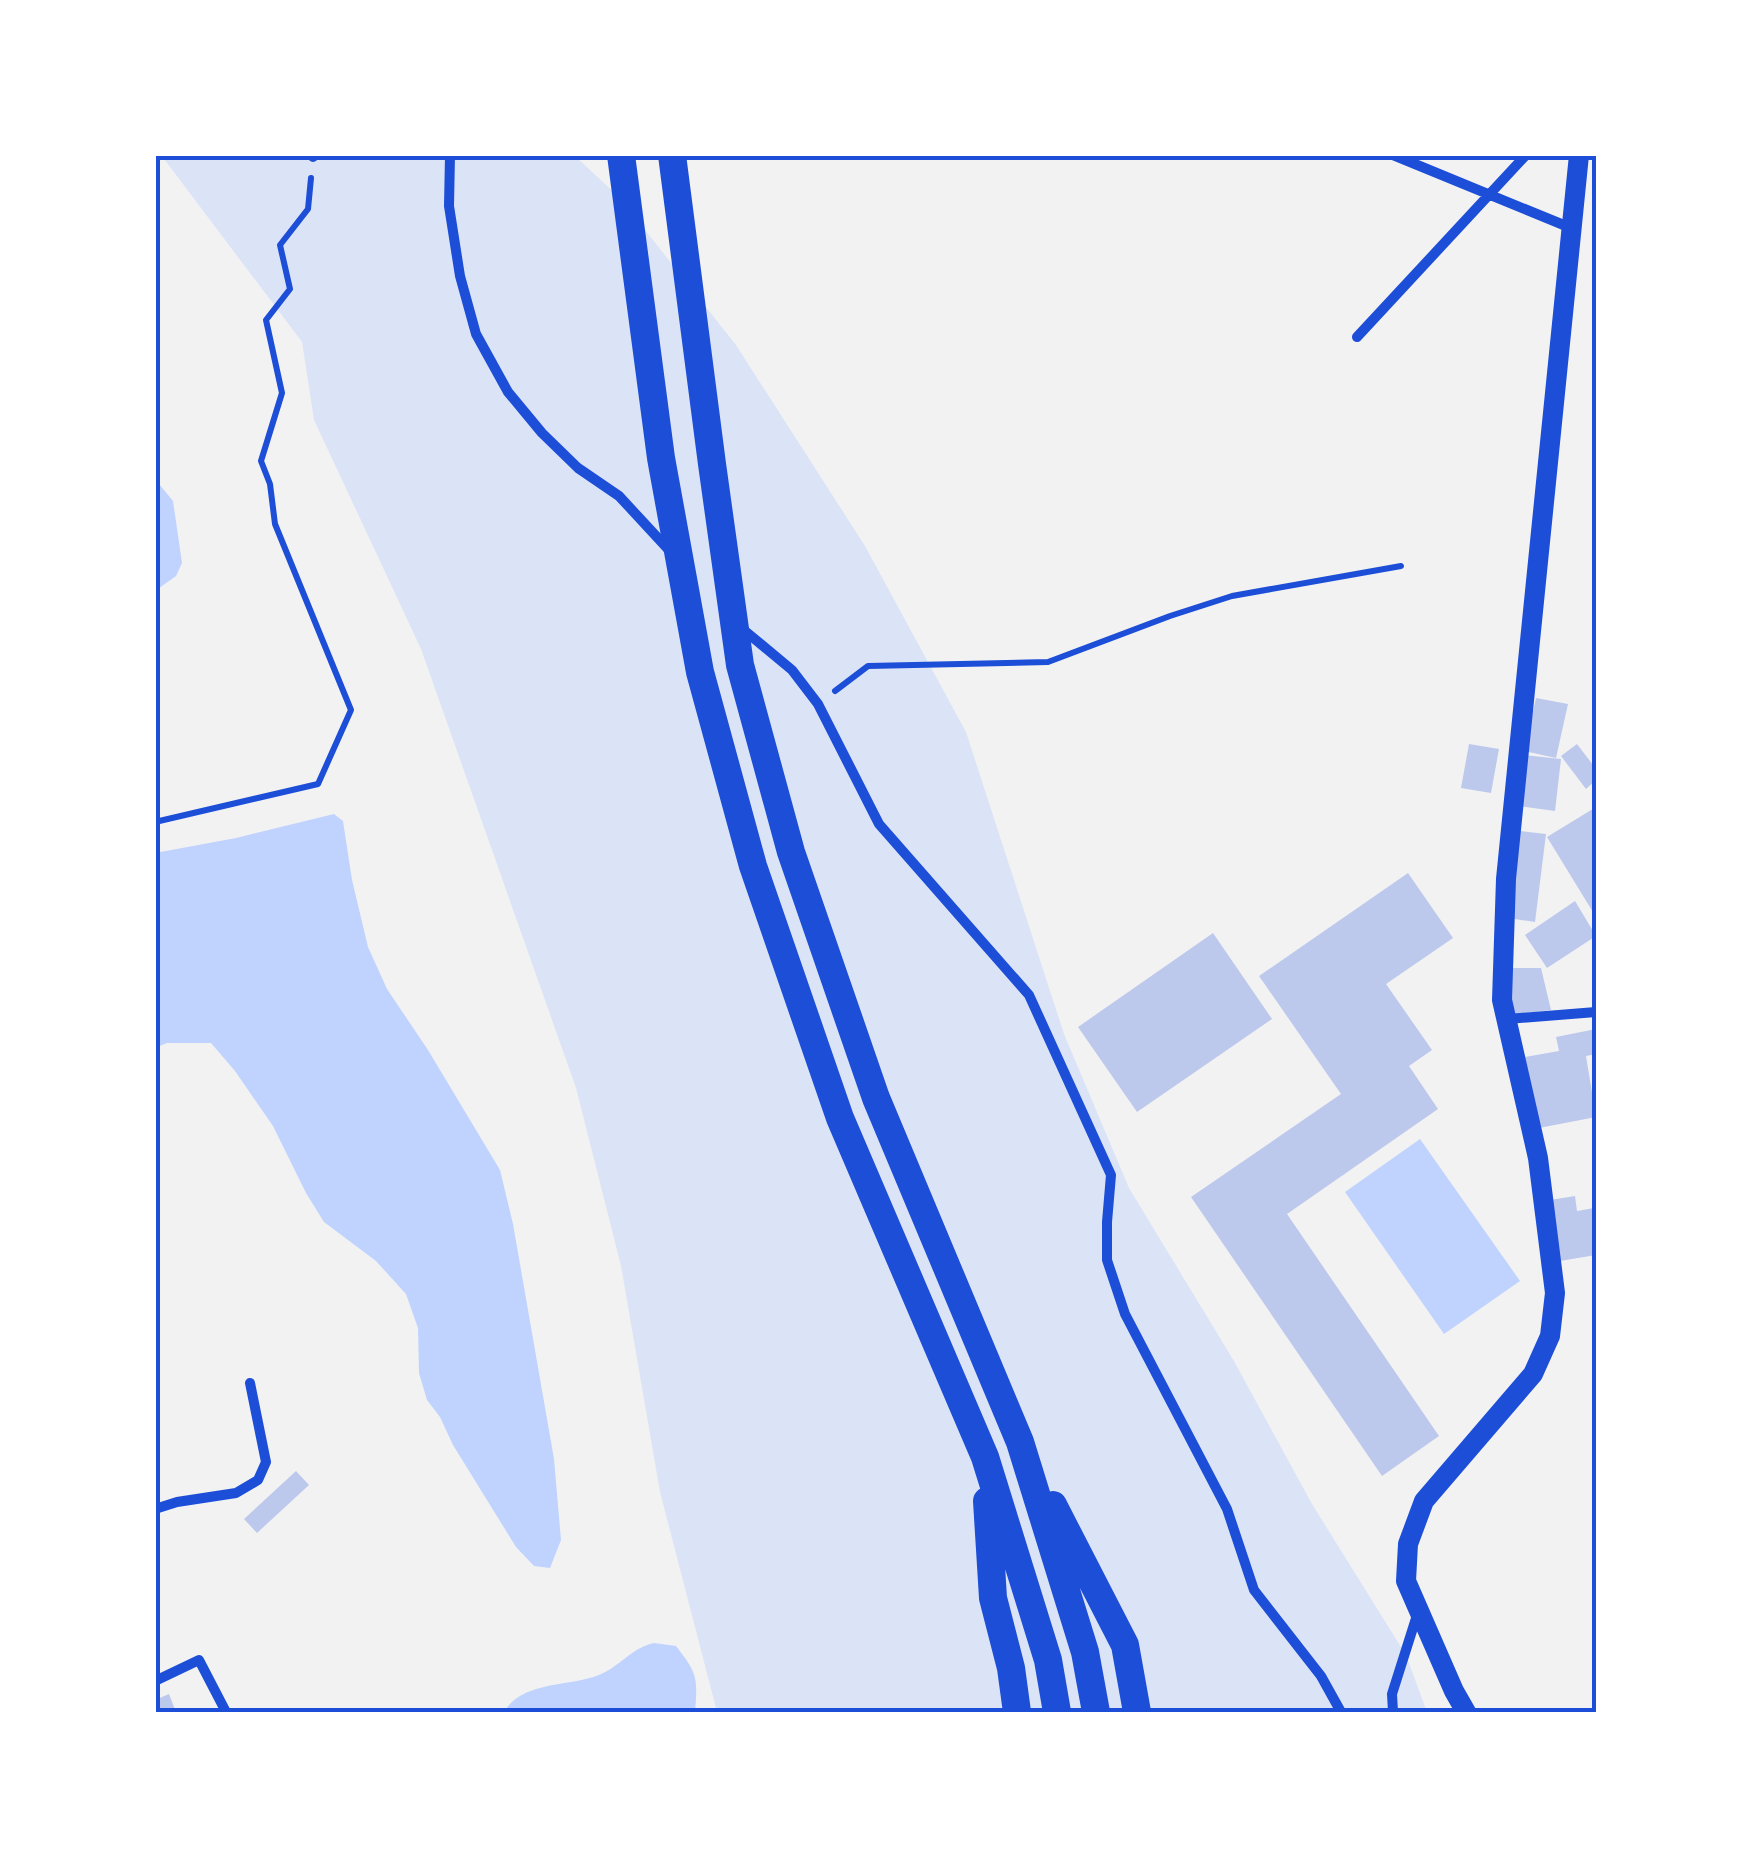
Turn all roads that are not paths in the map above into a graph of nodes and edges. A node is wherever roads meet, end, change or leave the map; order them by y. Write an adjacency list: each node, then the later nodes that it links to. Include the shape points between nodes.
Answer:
1 (450, 155): 10 (street, via 449,206 460,276 476,334 508,392 542,434 619,496)
2 (621, 155): 10 (highway)
3 (672, 155): 11 (highway)
4 (1392, 155): 7 (street)
5 (1526, 155): 7 (street)
6 (1579, 155): 8 (main road)
7 (1488, 194): 8 (street); 9 (street)
8 (1572, 229): 13 (main road, via 1506,879)
9 (1357, 337)
10 (680, 562): 16 (highway, via 700,672 752,866 840,1118)
11 (734, 621): 15 (highway, via 791,852 876,1098); 25 (street, via 792,670 818,704 879,824 1029,995 1110,1175 1107,1260 1126,1314 1228,1509 1254,1590)
12 (1596, 1012): 13 (street)
13 (1506, 1019): 18 (main road, via 1538,1158 1555,1293 1550,1336 1533,1374 1424,1502 1408,1544 1406,1581)
14 (250, 1384): 17 (street, via 266,1462 258,1480 236,1493)
15 (1020, 1442): 23 (highway, via 1085,1652); 24 (highway, via 1125,1645)
16 (985, 1456): 21 (highway, via 993,1598); 22 (highway, via 1048,1660)
17 (155, 1510)
18 (1418, 1610): 26 (street, via 1392,1694); 27 (main road)
19 (155, 1680): 20 (street, via 200,1660)
20 (226, 1712)
21 (1017, 1712)
22 (1057, 1712)
23 (1096, 1712)
24 (1137, 1712)
25 (1341, 1712)
26 (1393, 1712)
27 (1466, 1712)

